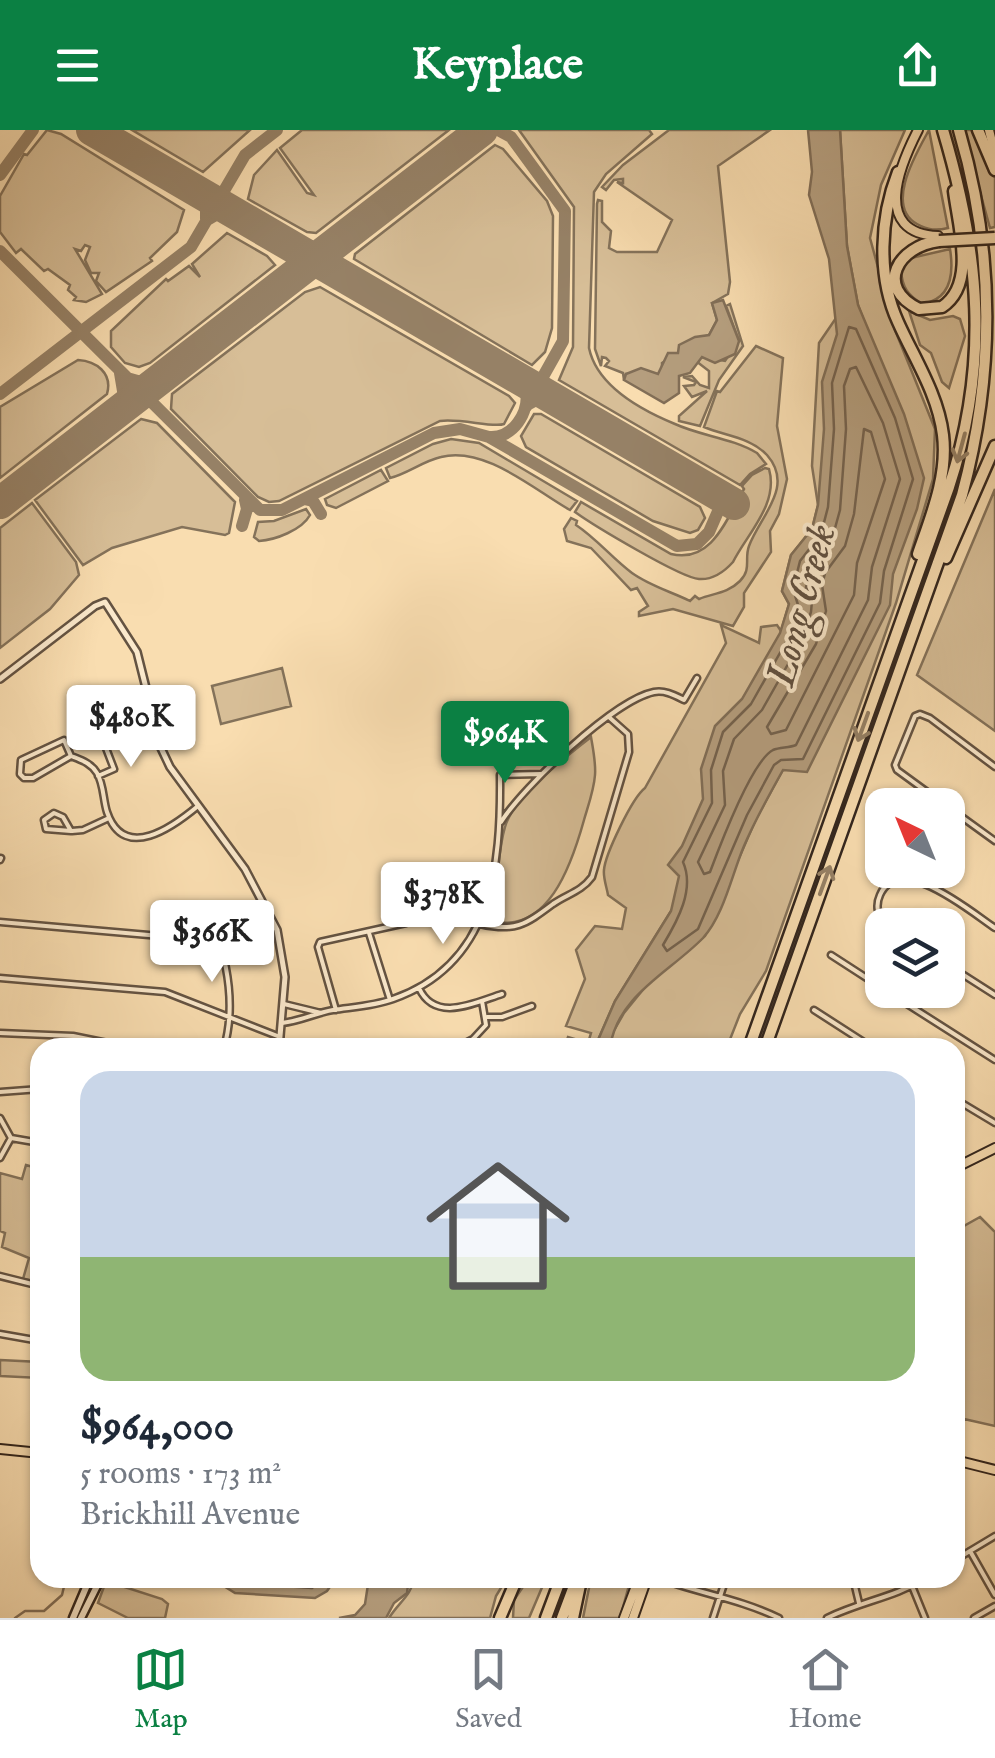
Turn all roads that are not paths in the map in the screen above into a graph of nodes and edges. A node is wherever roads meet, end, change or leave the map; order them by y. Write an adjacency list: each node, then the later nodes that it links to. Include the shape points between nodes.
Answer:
1 (944, 130): 6 (highway)
2 (959, 130): 14 (highway, via 988,269 989,372 973,460)
3 (978, 130): 8 (highway)
4 (989, 130): 7 (main road)
5 (918, 131): 9 (main road)
6 (948, 145): 10 (highway, via 960,284 946,304 919,308 898,292 897,266 912,249); 13 (highway, one-way to 13, via 974,264 975,368 955,471)
7 (995, 154)
8 (995, 170)
9 (898, 172): 10 (main road, via 902,217 916,231); 13 (highway, via 885,223 886,283 936,404 944,450 939,490)
10 (938, 238): 11 (highway, bridge)
11 (995, 238)
12 (995, 446): 14 (highway)
13 (896, 636): 63 (highway, one-way to 63)
14 (900, 670): 64 (highway, one-way to 14)
15 (698, 678): 17 (street, via 684,700 655,692)
16 (0, 679): 24 (street, via 105,602 141,660 161,748)
17 (610, 718): 21 (street); 36 (street, via 628,734 629,752 592,877 536,919 504,930)
18 (104, 743): 22 (street, via 114,768)
19 (71, 756): 19 (street, via 64,740 20,760 20,774 33,778); 22 (street)
20 (995, 767): 23 (street, via 920,714 895,765)
21 (541, 774): 27 (street); 27 (street, via 500,775)
22 (98, 776): 25 (street)
23 (922, 788)
24 (198, 806): 25 (street, via 146,837 126,834); 49 (street, via 271,915 284,962)
25 (109, 818): 28 (street)
26 (965, 820): 29 (street)
27 (500, 823): 36 (street)
28 (71, 831): 28 (street, via 59,813 44,820 46,829)
29 (995, 842)
30 (878, 908): 31 (street, via 890,882 908,877)
31 (964, 908)
32 (965, 909): 37 (street)
33 (0, 922): 39 (street, via 160,936)
34 (214, 924): 39 (street)
35 (406, 924): 38 (street)
36 (480, 924): 44 (street, via 454,960)
37 (995, 928)
38 (368, 932): 47 (street); 52 (street, via 318,946)
39 (222, 949): 55 (street)
40 (831, 956): 42 (street)
41 (965, 975): 46 (street)
42 (865, 977)
43 (0, 978): 55 (street, via 164,992)
44 (418, 988): 47 (street); 48 (street, via 428,1002 445,1008)
45 (502, 994): 48 (street)
46 (995, 994)
47 (390, 1000): 52 (street)
48 (482, 1001): 56 (street)
49 (284, 1004): 54 (street); 57 (street)
50 (532, 1006): 56 (street)
51 (914, 1008): 66 (street)
52 (336, 1010): 54 (street)
53 (814, 1010): 65 (street)
54 (321, 1012): 57 (street)
55 (229, 1017): 59 (street); 61 (street)
56 (487, 1017): 62 (street)
57 (282, 1022): 59 (street)
58 (0, 1033): 60 (street)
59 (280, 1036)
60 (83, 1038)
61 (226, 1038)
62 (473, 1038)
63 (753, 1038)
64 (770, 1038)
65 (857, 1038)
66 (961, 1038)
67 (965, 1041): 68 (street)
68 (995, 1060)
69 (30, 1090): 70 (street)
70 (0, 1092)
71 (965, 1105): 73 (street)
72 (0, 1118): 74 (street)
73 (995, 1123)
74 (10, 1138): 75 (street); 77 (street)
75 (30, 1141)
76 (995, 1148): 78 (main road)
77 (0, 1158)
78 (965, 1161)
79 (0, 1276): 80 (street)
80 (30, 1284)
81 (0, 1334): 82 (street)
82 (30, 1339)
83 (0, 1449): 84 (main road)
84 (30, 1452)
85 (965, 1462): 86 (main road)
86 (995, 1470)
87 (995, 1536): 88 (street)
88 (970, 1551): 89 (street); 103 (street)
89 (965, 1554)
90 (86, 1588): 107 (main road)
91 (95, 1588): 108 (main road)
92 (513, 1588): 109 (highway)
93 (557, 1588): 110 (highway)
94 (575, 1588): 111 (highway)
95 (578, 1588): 112 (highway)
96 (635, 1588): 113 (main road)
97 (644, 1588): 114 (main road)
98 (683, 1588): 104 (street)
99 (723, 1588): 104 (street)
100 (855, 1588): 105 (street)
101 (908, 1588): 105 (street)
102 (913, 1588): 118 (street)
103 (995, 1595)
104 (720, 1596): 115 (street); 116 (street)
105 (859, 1603): 117 (street)
106 (995, 1606): 119 (street)
107 (73, 1618)
108 (81, 1618)
109 (500, 1618)
110 (546, 1618)
111 (562, 1618)
112 (573, 1618)
113 (624, 1618)
114 (633, 1618)
115 (713, 1618)
116 (779, 1618)
117 (828, 1618)
118 (925, 1618)
119 (974, 1618)

